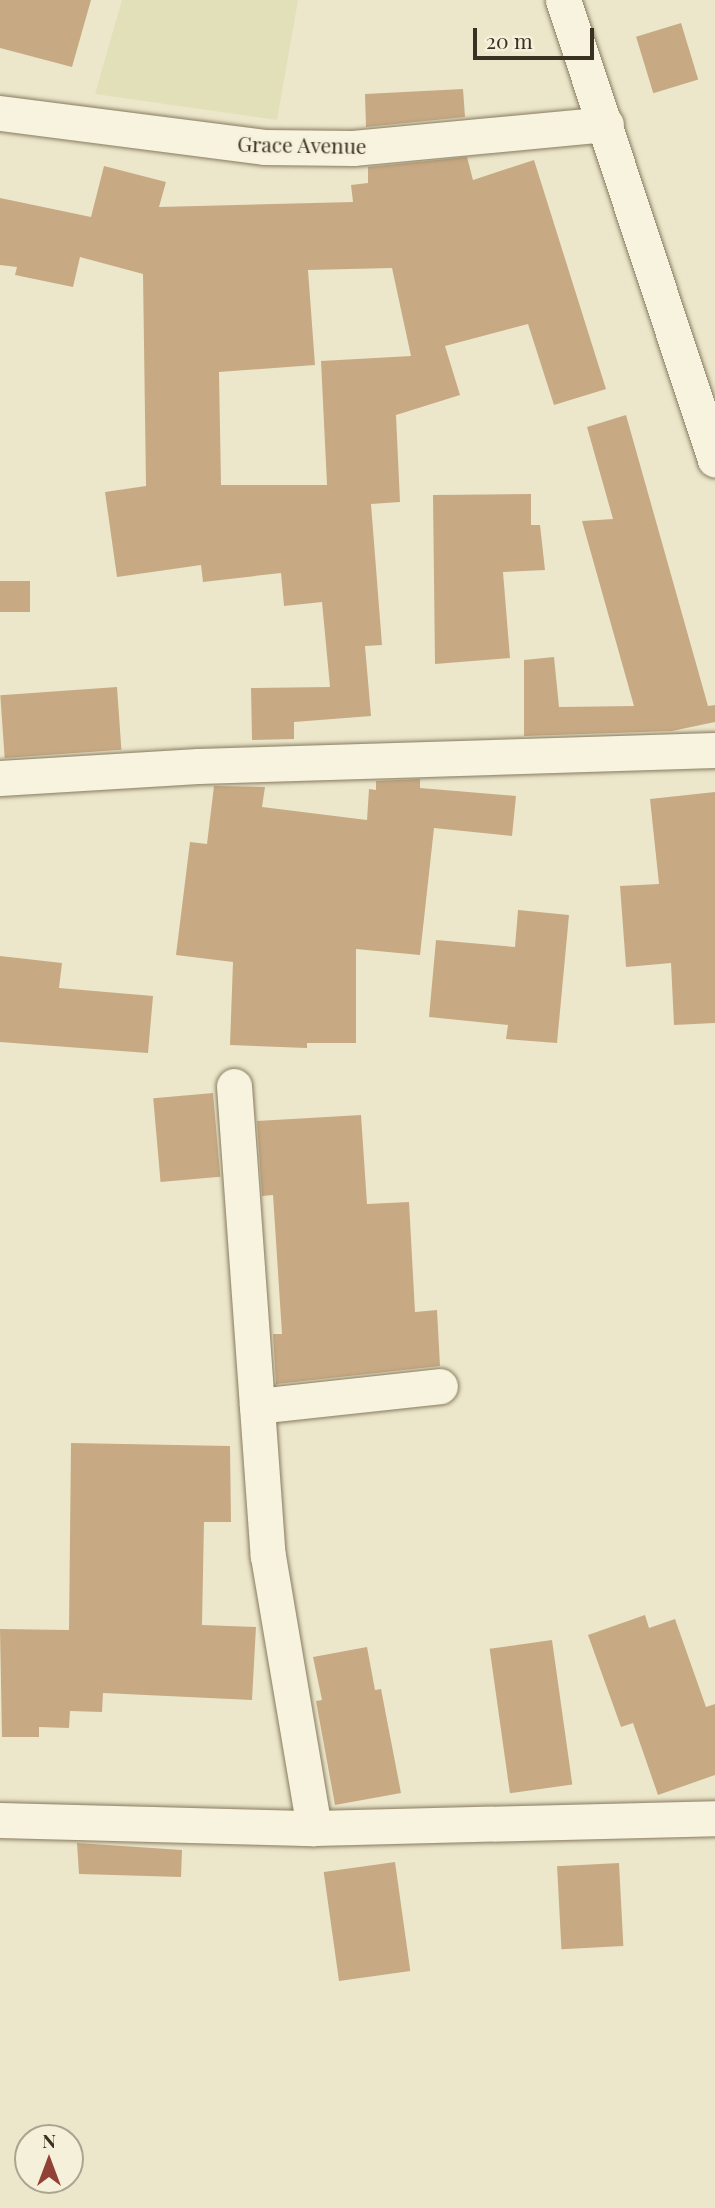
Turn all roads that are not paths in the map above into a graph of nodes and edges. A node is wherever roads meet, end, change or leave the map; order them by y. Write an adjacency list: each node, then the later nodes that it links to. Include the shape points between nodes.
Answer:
1 (563, 0): 3 (street)
2 (0, 113): 3 (street, Grace Avenue, via 264,147 353,148)
3 (606, 124): 4 (street)
4 (715, 459)
5 (715, 750): 6 (street, via 198,766)
6 (0, 778)
7 (234, 1086): 9 (street)
8 (440, 1386): 9 (street)
9 (257, 1406): 12 (street, via 268,1556)
10 (715, 1818): 12 (street)
11 (0, 1820): 12 (street)
12 (314, 1828)

